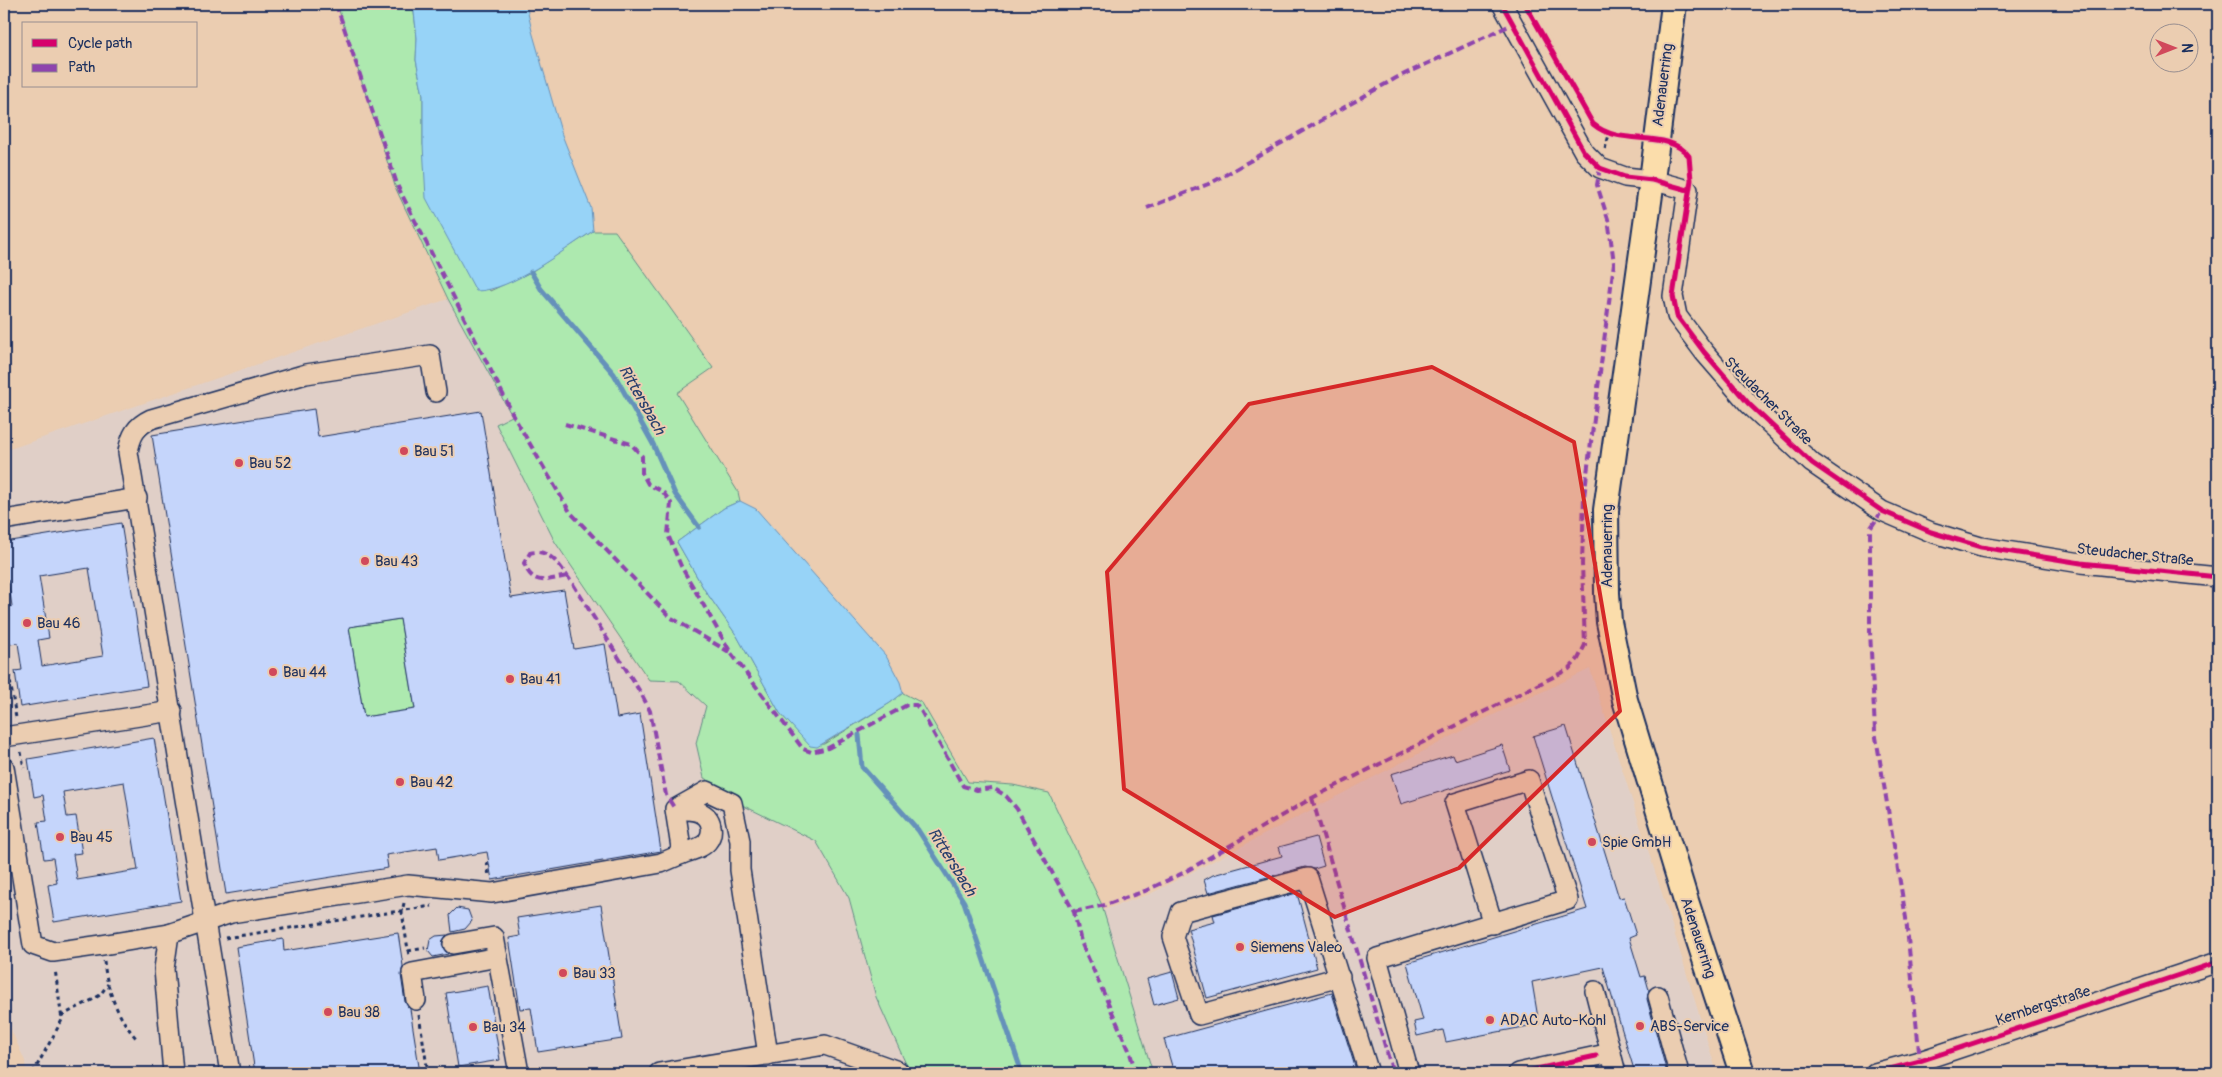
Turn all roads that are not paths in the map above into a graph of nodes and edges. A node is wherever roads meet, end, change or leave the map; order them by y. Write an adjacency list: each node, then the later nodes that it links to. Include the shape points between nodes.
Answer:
1 (1502, 4): 3 (street, Steudacher Straße, via 1584,152 1600,168 1625,177)
2 (1674, 4): 3 (main road, Adenauerring)
3 (1652, 180): 7 (street, Steudacher Straße, via 1688,190 1673,296 1677,316 1749,404 1812,463 1882,511 1931,532 1981,546 2081,563); 35 (main road, Adenauerring, via 1606,510 1605,567 1609,622 1625,700)
4 (436, 392): 5 (street, via 430,355 306,374 150,419 140,424 131,438 128,452)
5 (136, 498): 6 (street); 8 (street)
6 (4, 520)
7 (2218, 577)
8 (172, 711): 9 (street); 14 (street)
9 (4, 737)
10 (4, 767): 15 (street, via 33,945 53,952)
11 (675, 808): 12 (street); 12 (street, via 703,813 710,820 712,832 707,842); 24 (street, via 706,791 732,804 740,841 740,870)
12 (682, 854): 14 (street, via 661,863 492,892 408,884 231,913)
13 (1493, 924): 13 (street, via 1568,900 1529,780 1455,803); 31 (street, via 1377,958)
14 (207, 932): 15 (street); 26 (street)
15 (169, 934): 25 (street, via 164,969)
16 (453, 944): 17 (street, via 494,937)
17 (498, 956): 22 (street, via 412,973); 27 (street)
18 (2218, 962): 36 (street, Kernbergstraße)
19 (1340, 977): 19 (street, via 1199,1015 1173,937 1181,912 1308,878); 30 (street)
20 (1596, 991): 23 (street)
21 (1658, 996): 34 (street)
22 (416, 1000)
23 (1603, 1054): 32 (street); 33 (street)
24 (768, 1056): 28 (street); 29 (street, via 824,1045)
25 (173, 1073)
26 (230, 1073)
27 (519, 1073)
28 (659, 1073)
29 (898, 1073)
30 (1369, 1073)
31 (1409, 1073)
32 (1518, 1073)
33 (1616, 1073)
34 (1679, 1073)
35 (1742, 1073)
36 (1875, 1073)

